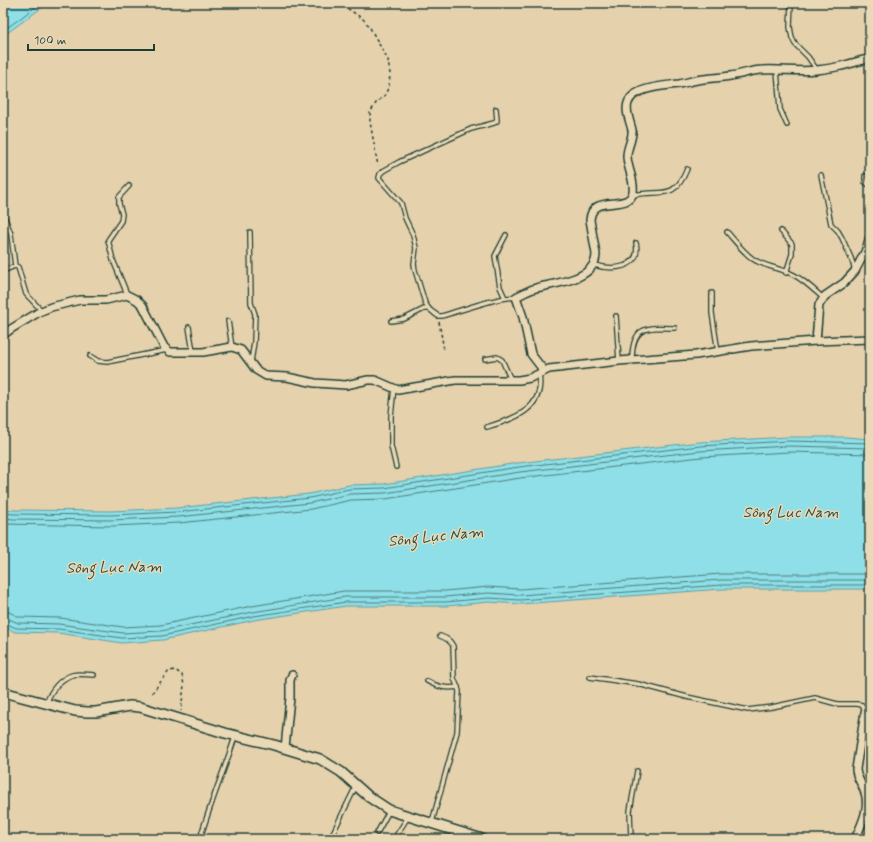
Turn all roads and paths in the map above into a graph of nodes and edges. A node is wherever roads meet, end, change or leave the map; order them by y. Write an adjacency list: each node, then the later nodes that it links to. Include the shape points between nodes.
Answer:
1 (346, 3): 9 (path, via 347,8 369,26 388,60 389,86 385,95 376,102 370,112)
2 (792, 3): 5 (lane, via 792,38)
3 (870, 59): 5 (street)
4 (777, 70): 5 (street); 7 (lane, via 780,109); 14 (street, via 761,70 654,87 630,98 627,108 632,131 627,156)
5 (817, 70)
6 (496, 110): 9 (lane, via 498,119 494,123 471,129 399,162)
7 (787, 125)
8 (687, 169): 14 (lane, via 684,178 671,192)
9 (380, 174): 32 (lane, via 380,180 401,203 413,235 416,248 415,270)
10 (821, 175): 25 (lane, via 831,224 842,238)
11 (865, 176): 13 (lane, via 865,182)
12 (129, 186): 28 (lane, via 119,197 121,221 108,240)
13 (870, 186)
14 (632, 195): 22 (street, via 626,201 602,204 590,215 596,254)
15 (3, 213): 23 (lane, via 11,234)
16 (781, 231): 26 (lane, via 792,244 792,254)
17 (250, 232): 52 (lane, via 251,303 255,314)
18 (727, 232): 26 (lane, via 752,258)
19 (506, 235): 30 (lane, via 495,256 500,287)
20 (870, 237): 25 (street, via 866,252)
21 (636, 243): 22 (lane, via 636,255 628,264 605,268)
22 (594, 264): 29 (street, via 586,273 577,277 535,288)
23 (15, 266): 24 (lane); 33 (lane, via 19,269 26,294)
24 (3, 271)
25 (855, 271): 31 (street)
26 (786, 273): 31 (lane, via 792,274)
27 (712, 293): 47 (lane, via 712,314)
28 (127, 296): 33 (street, via 106,300 80,300); 44 (street, via 143,306)
29 (516, 297): 30 (lane); 53 (street, via 532,354)
30 (505, 298): 34 (lane)
31 (823, 298): 42 (street, via 817,311)
32 (429, 309): 34 (lane); 37 (lane, via 404,319)
33 (42, 310): 40 (street)
34 (438, 316): 45 (path)
35 (616, 316): 51 (lane)
36 (228, 321): 43 (lane)
37 (391, 321)
38 (189, 327): 46 (lane)
39 (675, 328): 50 (lane, via 653,327 643,331 634,342)
40 (3, 335)
41 (870, 339): 42 (street)
42 (816, 341): 47 (street, via 751,346)
43 (232, 347): 46 (street); 52 (street, via 241,350)
44 (166, 350): 46 (street); 48 (lane, via 107,362 98,361)
45 (444, 350)
46 (193, 352)
47 (718, 352): 50 (street)
48 (90, 356)
49 (484, 359): 54 (lane, via 497,357 502,360)
50 (632, 360): 51 (street)
51 (619, 361): 53 (street)
52 (251, 363): 55 (street, via 256,370 266,376 346,385 375,380)
53 (541, 372): 54 (street, via 527,379); 56 (lane, via 538,397 528,409 502,422)
54 (511, 380): 55 (street, via 455,380 406,389)
55 (394, 388): 57 (lane, via 391,446)
56 (487, 426)
57 (396, 467)
58 (440, 636): 63 (lane, via 446,638 453,646 454,678)
59 (94, 675): 66 (lane, via 73,675 59,682)
60 (292, 675): 70 (street)
61 (590, 677): 67 (lane, via 638,684 748,710 815,698 837,704 862,705)
62 (427, 681): 63 (lane, via 449,689)
63 (458, 687): 75 (lane, via 460,691 457,732)
64 (3, 692): 66 (street)
65 (152, 693): 68 (path, via 169,672 175,670 182,675 184,686)
66 (46, 703): 68 (street, via 87,712 140,707)
67 (867, 713): 82 (street, via 856,773 865,792 866,804 864,818)
68 (180, 719): 69 (street)
69 (236, 736): 70 (street); 77 (lane)
70 (284, 748): 72 (street, via 320,759)
71 (636, 771): 81 (lane, via 630,811)
72 (356, 785): 73 (street, via 368,797); 78 (lane)
73 (389, 810): 74 (street); 76 (lane)
74 (408, 816): 75 (street); 79 (lane)
75 (431, 823): 80 (street)
76 (377, 832)
77 (200, 839)
78 (330, 839)
79 (394, 839)
80 (482, 839)
81 (631, 839)
82 (855, 839)

